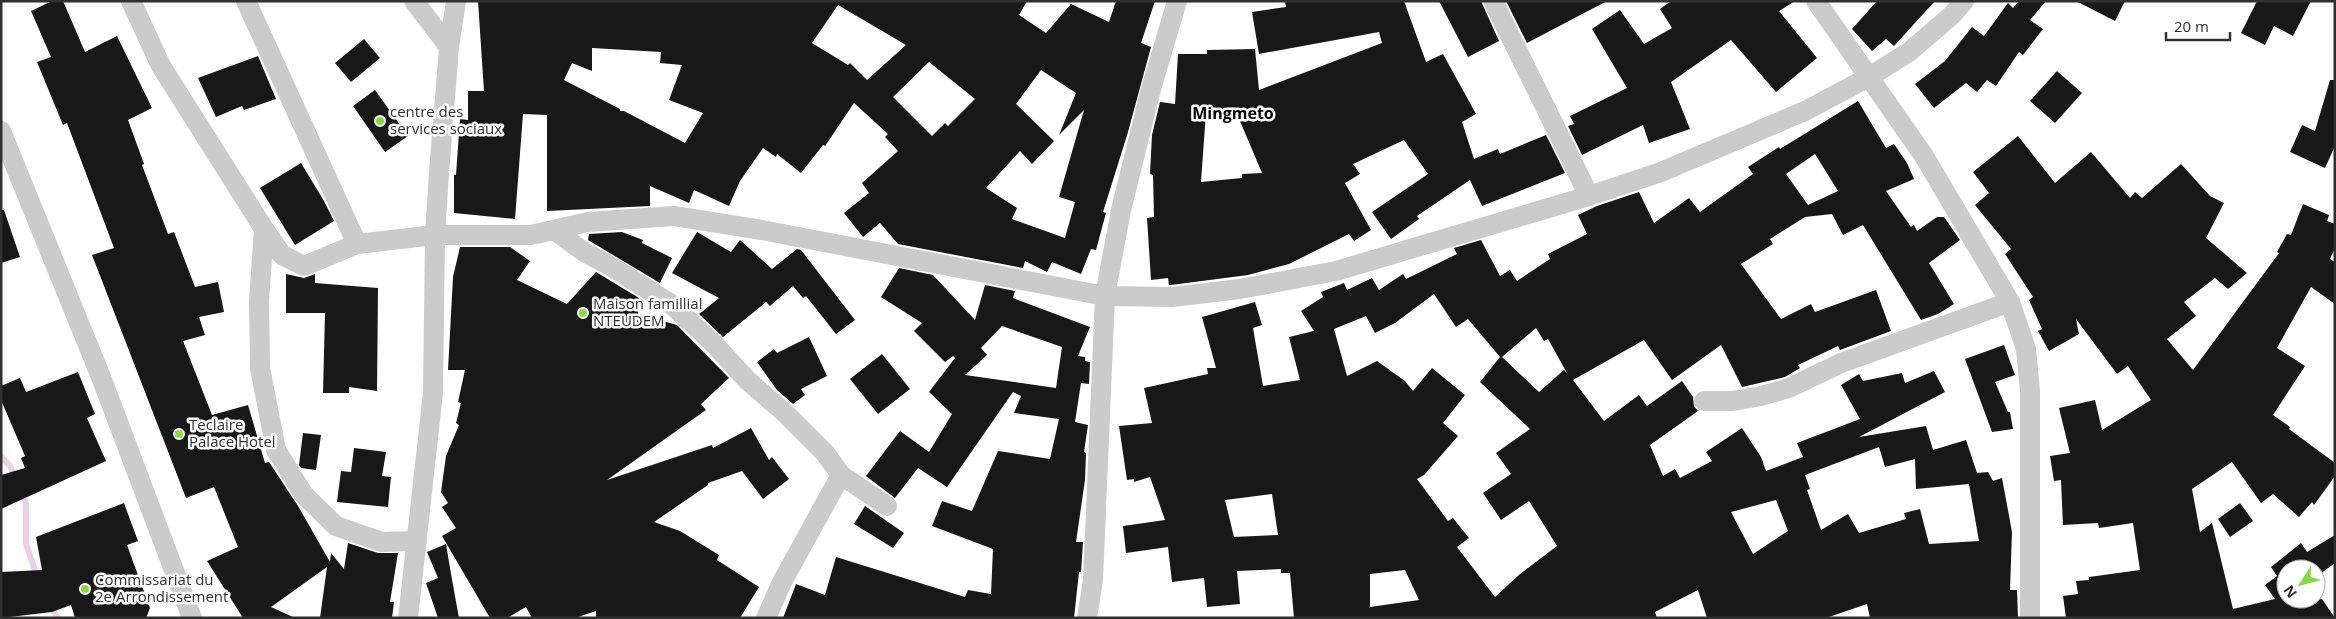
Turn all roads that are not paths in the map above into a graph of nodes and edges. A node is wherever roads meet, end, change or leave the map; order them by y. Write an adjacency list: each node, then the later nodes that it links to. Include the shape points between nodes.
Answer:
1 (131, 1): 13 (street, via 161,66)
2 (246, 1): 16 (street)
3 (414, 1): 9 (street)
4 (456, 1): 9 (street)
5 (1177, 1): 17 (street, via 1121,210)
6 (1492, 1): 12 (street)
7 (1816, 1): 10 (street)
8 (1964, 1): 10 (street, via 1909,52)
9 (449, 47): 15 (street)
10 (1869, 77): 12 (street, via 1805,111 1661,172); 18 (street, via 1924,156)
11 (1, 130): 23 (street, via 101,377)
12 (1589, 196): 17 (street, via 1336,271 1240,289 1172,296)
13 (264, 230): 16 (street, via 282,255 304,266); 22 (street, via 259,301 260,368 276,450 304,495 336,526 382,542)
14 (554, 230): 15 (street, via 530,235); 17 (street, via 588,222 674,216); 20 (street, via 584,252 671,304 825,453)
15 (435, 235): 16 (street); 22 (street, via 433,393)
16 (357, 244)
17 (1104, 296): 26 (street, via 1093,580)
18 (2010, 302): 19 (street, via 1840,363 1788,388 1752,398); 27 (street, via 2026,349 2030,391)
19 (1704, 401)
20 (841, 475): 21 (street); 25 (street, via 782,582)
21 (887, 506)
22 (417, 541): 24 (street)
23 (192, 618)
24 (408, 618)
25 (766, 618)
26 (1087, 618)
27 (2030, 618)

